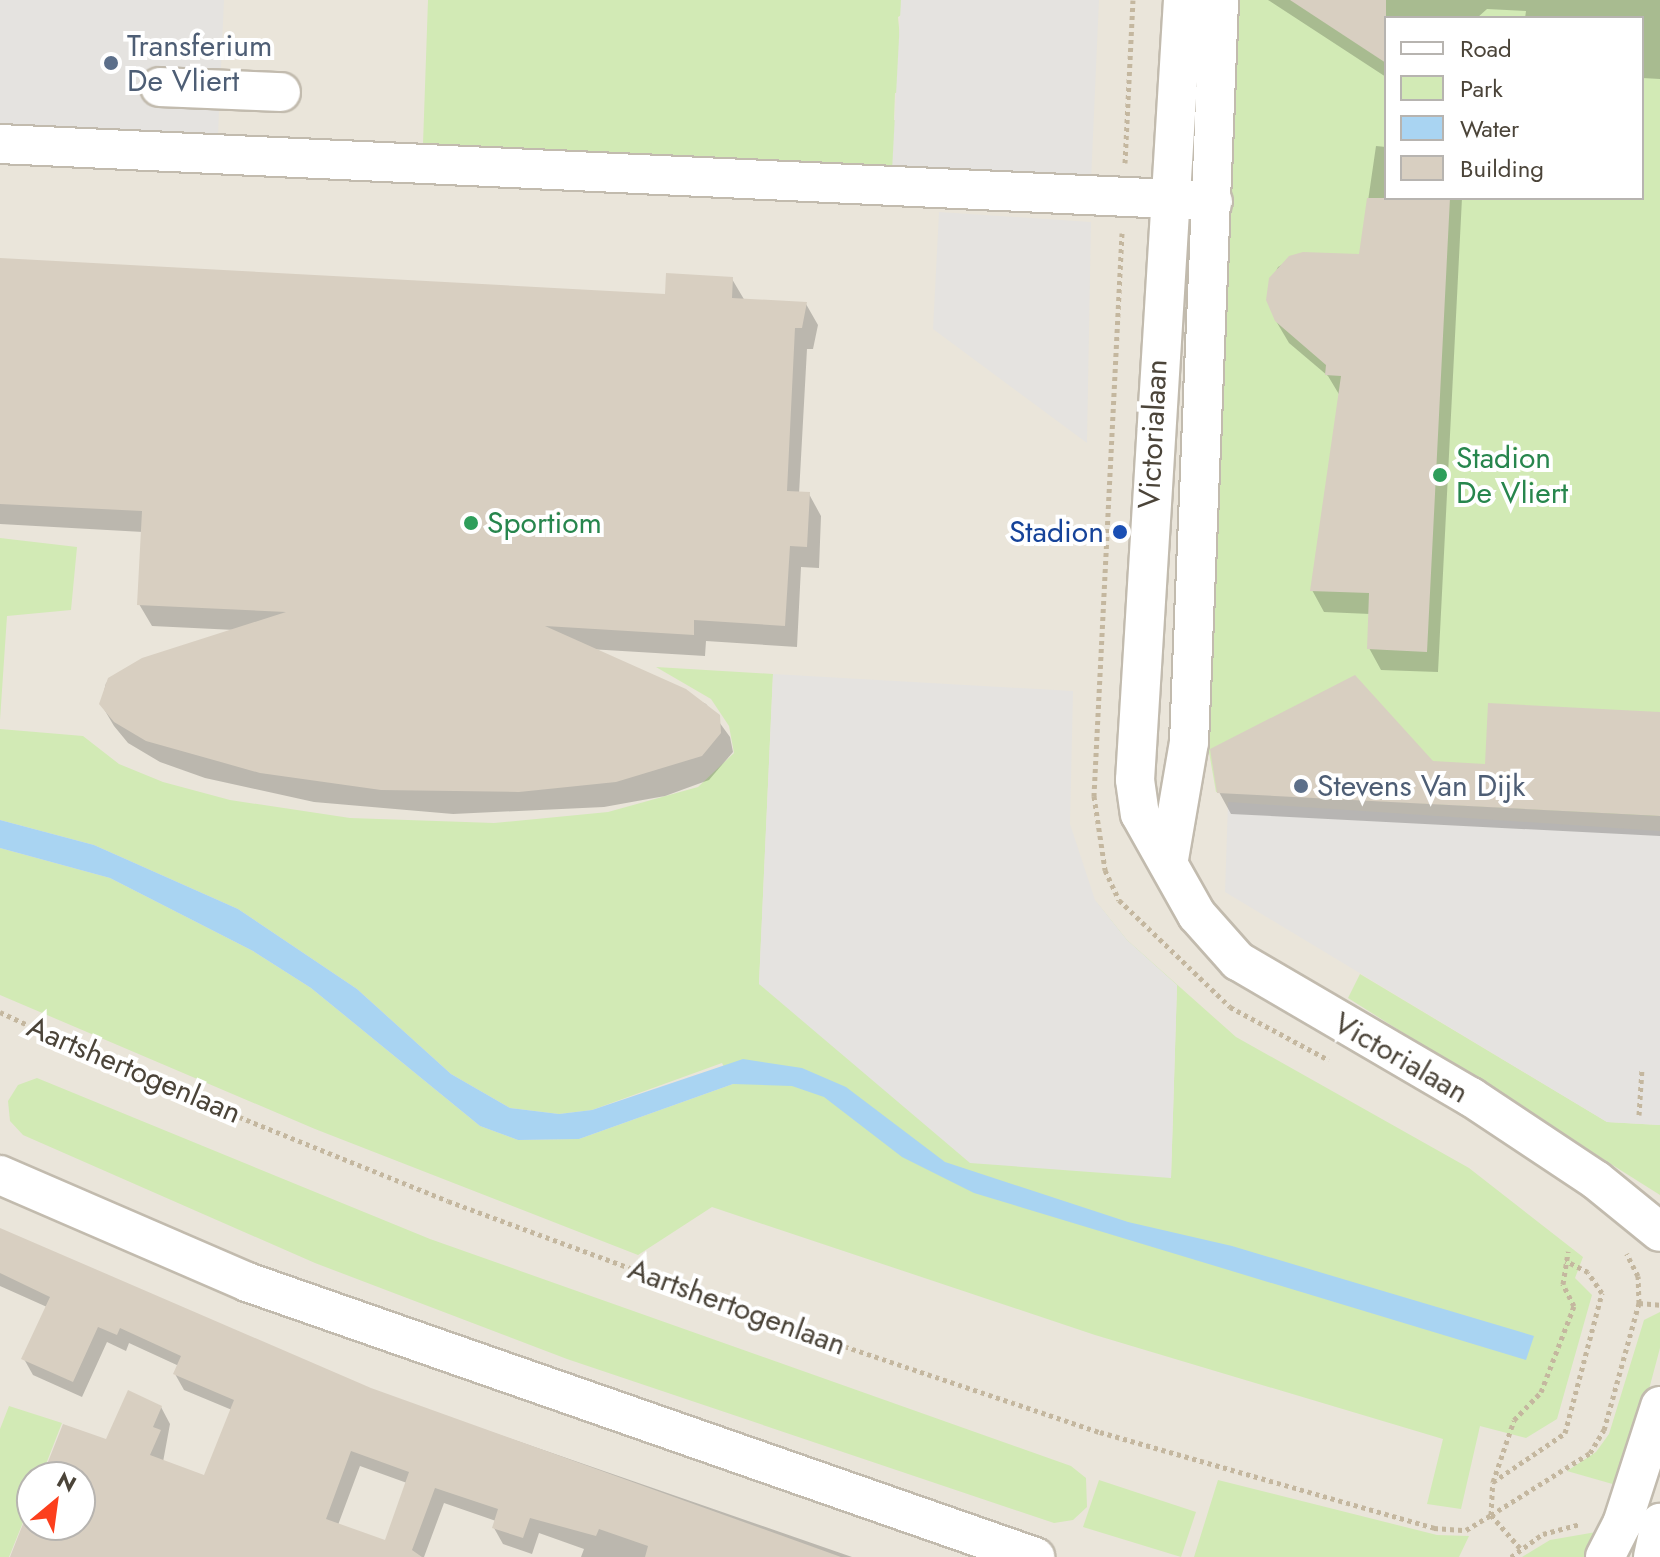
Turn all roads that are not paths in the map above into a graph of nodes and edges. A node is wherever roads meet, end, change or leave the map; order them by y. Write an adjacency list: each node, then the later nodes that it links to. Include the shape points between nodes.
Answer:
1 (1183, 0): 6 (street, Victorialaan)
2 (1219, 0): 7 (street, Victorialaan)
3 (160, 87): 4 (street)
4 (281, 92)
5 (0, 144): 6 (street)
6 (1170, 199): 7 (street); 8 (street, Victorialaan, via 1135,780 1150,840)
7 (1213, 201): 8 (street, Victorialaan, via 1189,742)
8 (1169, 859): 10 (street, Victorialaan, via 1197,915 1238,961 1471,1097 1596,1180)
9 (0, 1175): 13 (street, via 261,1287)
10 (1660, 1232)
11 (1660, 1406): 14 (street, via 1622,1524)
12 (1660, 1523): 15 (street)
13 (1035, 1557)
14 (1605, 1557)
15 (1653, 1557)

